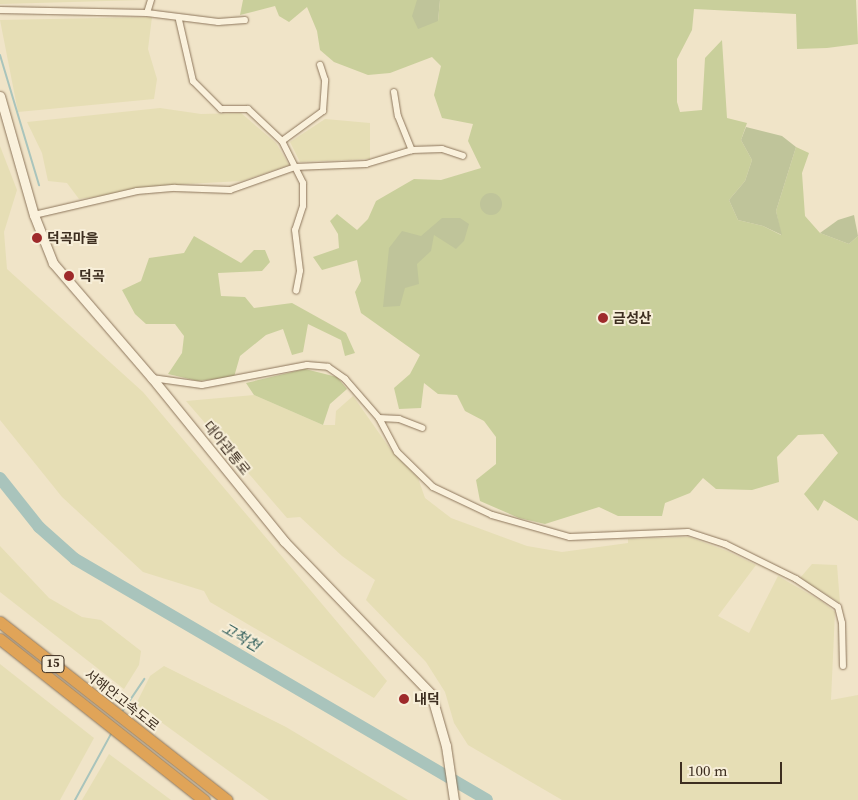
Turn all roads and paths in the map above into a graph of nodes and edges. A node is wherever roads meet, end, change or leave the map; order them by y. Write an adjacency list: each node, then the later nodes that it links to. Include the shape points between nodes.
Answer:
1 (151, 0): 3 (street)
2 (0, 10): 3 (street)
3 (147, 13): 4 (street)
4 (179, 20): 5 (street); 9 (street, via 193,81 221,109 248,109)
5 (245, 20)
6 (320, 65): 9 (street, via 324,80 323,111)
7 (394, 92): 10 (street, via 398,116)
8 (0, 96): 13 (main road, 대야관통로)
9 (282, 141): 12 (street)
10 (412, 150): 11 (street, via 442,149); 12 (street, via 366,164)
11 (463, 156)
12 (295, 167): 13 (street, via 230,190 175,188 138,191); 14 (street, via 303,183 303,206 295,230 300,271)
13 (34, 215): 15 (main road, 대야관통로, via 53,263)
14 (296, 291)
15 (152, 378): 16 (street, via 202,385 307,365 328,367 345,379); 23 (main road, 대야관통로, via 284,540 431,694 447,754)
16 (378, 418): 17 (street, via 399,419); 20 (street, via 397,452 433,487 492,515 570,537 688,532 725,544 796,580 838,607 842,623)
17 (422, 428)
18 (0, 622): 22 (highway, 서해안고속도로 / 15)
19 (0, 639): 21 (highway, 서해안고속도로 / 15)
20 (843, 666)
21 (204, 800)
22 (227, 800)
23 (454, 800)

